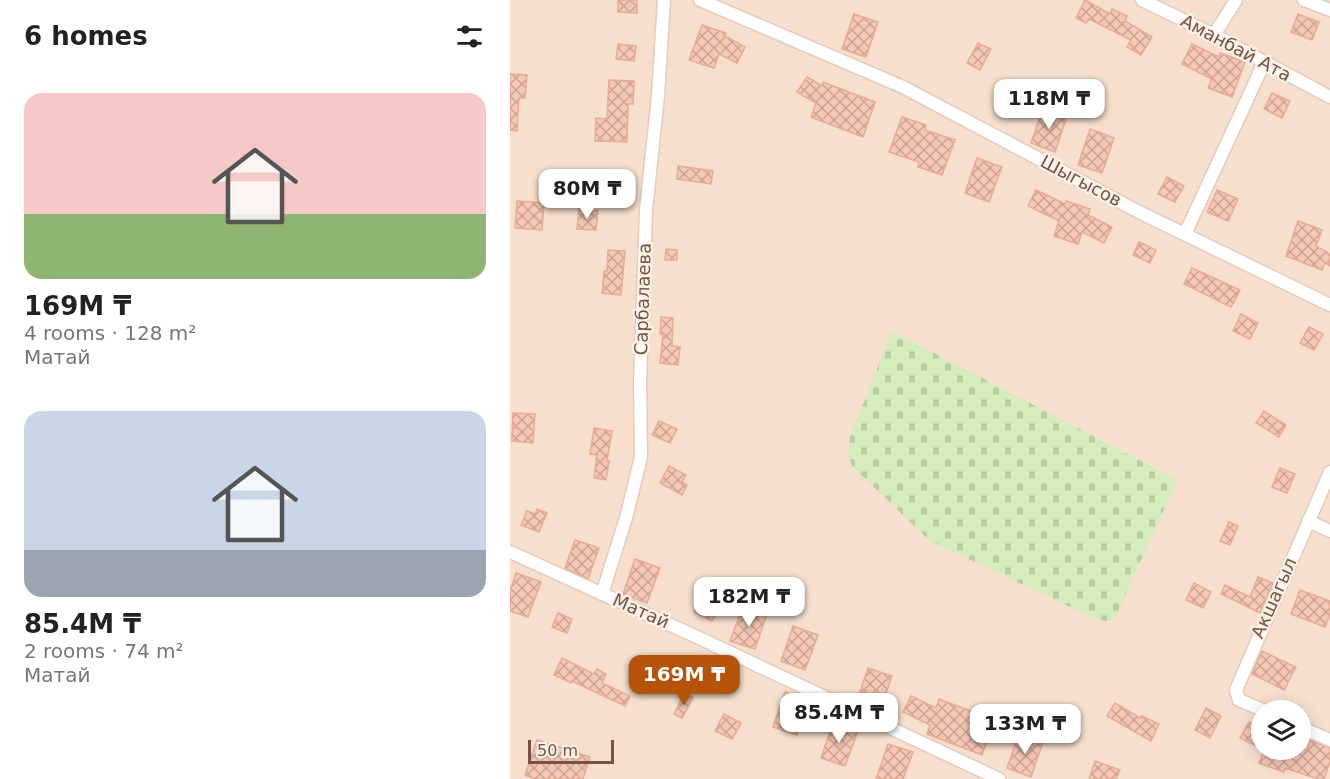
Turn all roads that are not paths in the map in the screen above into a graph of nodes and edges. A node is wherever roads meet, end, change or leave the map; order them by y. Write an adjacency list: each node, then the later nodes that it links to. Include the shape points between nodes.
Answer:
1 (664, 0): 16 (street, Сарбалаева, via 646,210 641,457)
2 (700, 0): 10 (street, Шыгысов, via 903,87)
3 (1142, 0): 7 (street, Аманбай Ата)
4 (1236, 0): 7 (street)
5 (1304, 0): 6 (street)
6 (1330, 10)
7 (1214, 35): 8 (street, Аманбай Ата)
8 (1264, 63): 9 (street, Аманбай Ата); 10 (street)
9 (1330, 97)
10 (1185, 234): 11 (street, Шыгысов)
11 (1330, 305)
12 (1330, 472): 13 (street, Акшагыл)
13 (1308, 521): 14 (street); 17 (street, Акшагыл, via 1236,690 1239,700)
14 (1330, 531)
15 (510, 552): 16 (street, Матай)
16 (603, 594): 20 (street, Матай)
17 (1251, 705)
18 (1311, 732): 19 (street)
19 (1330, 740)
20 (999, 779)

